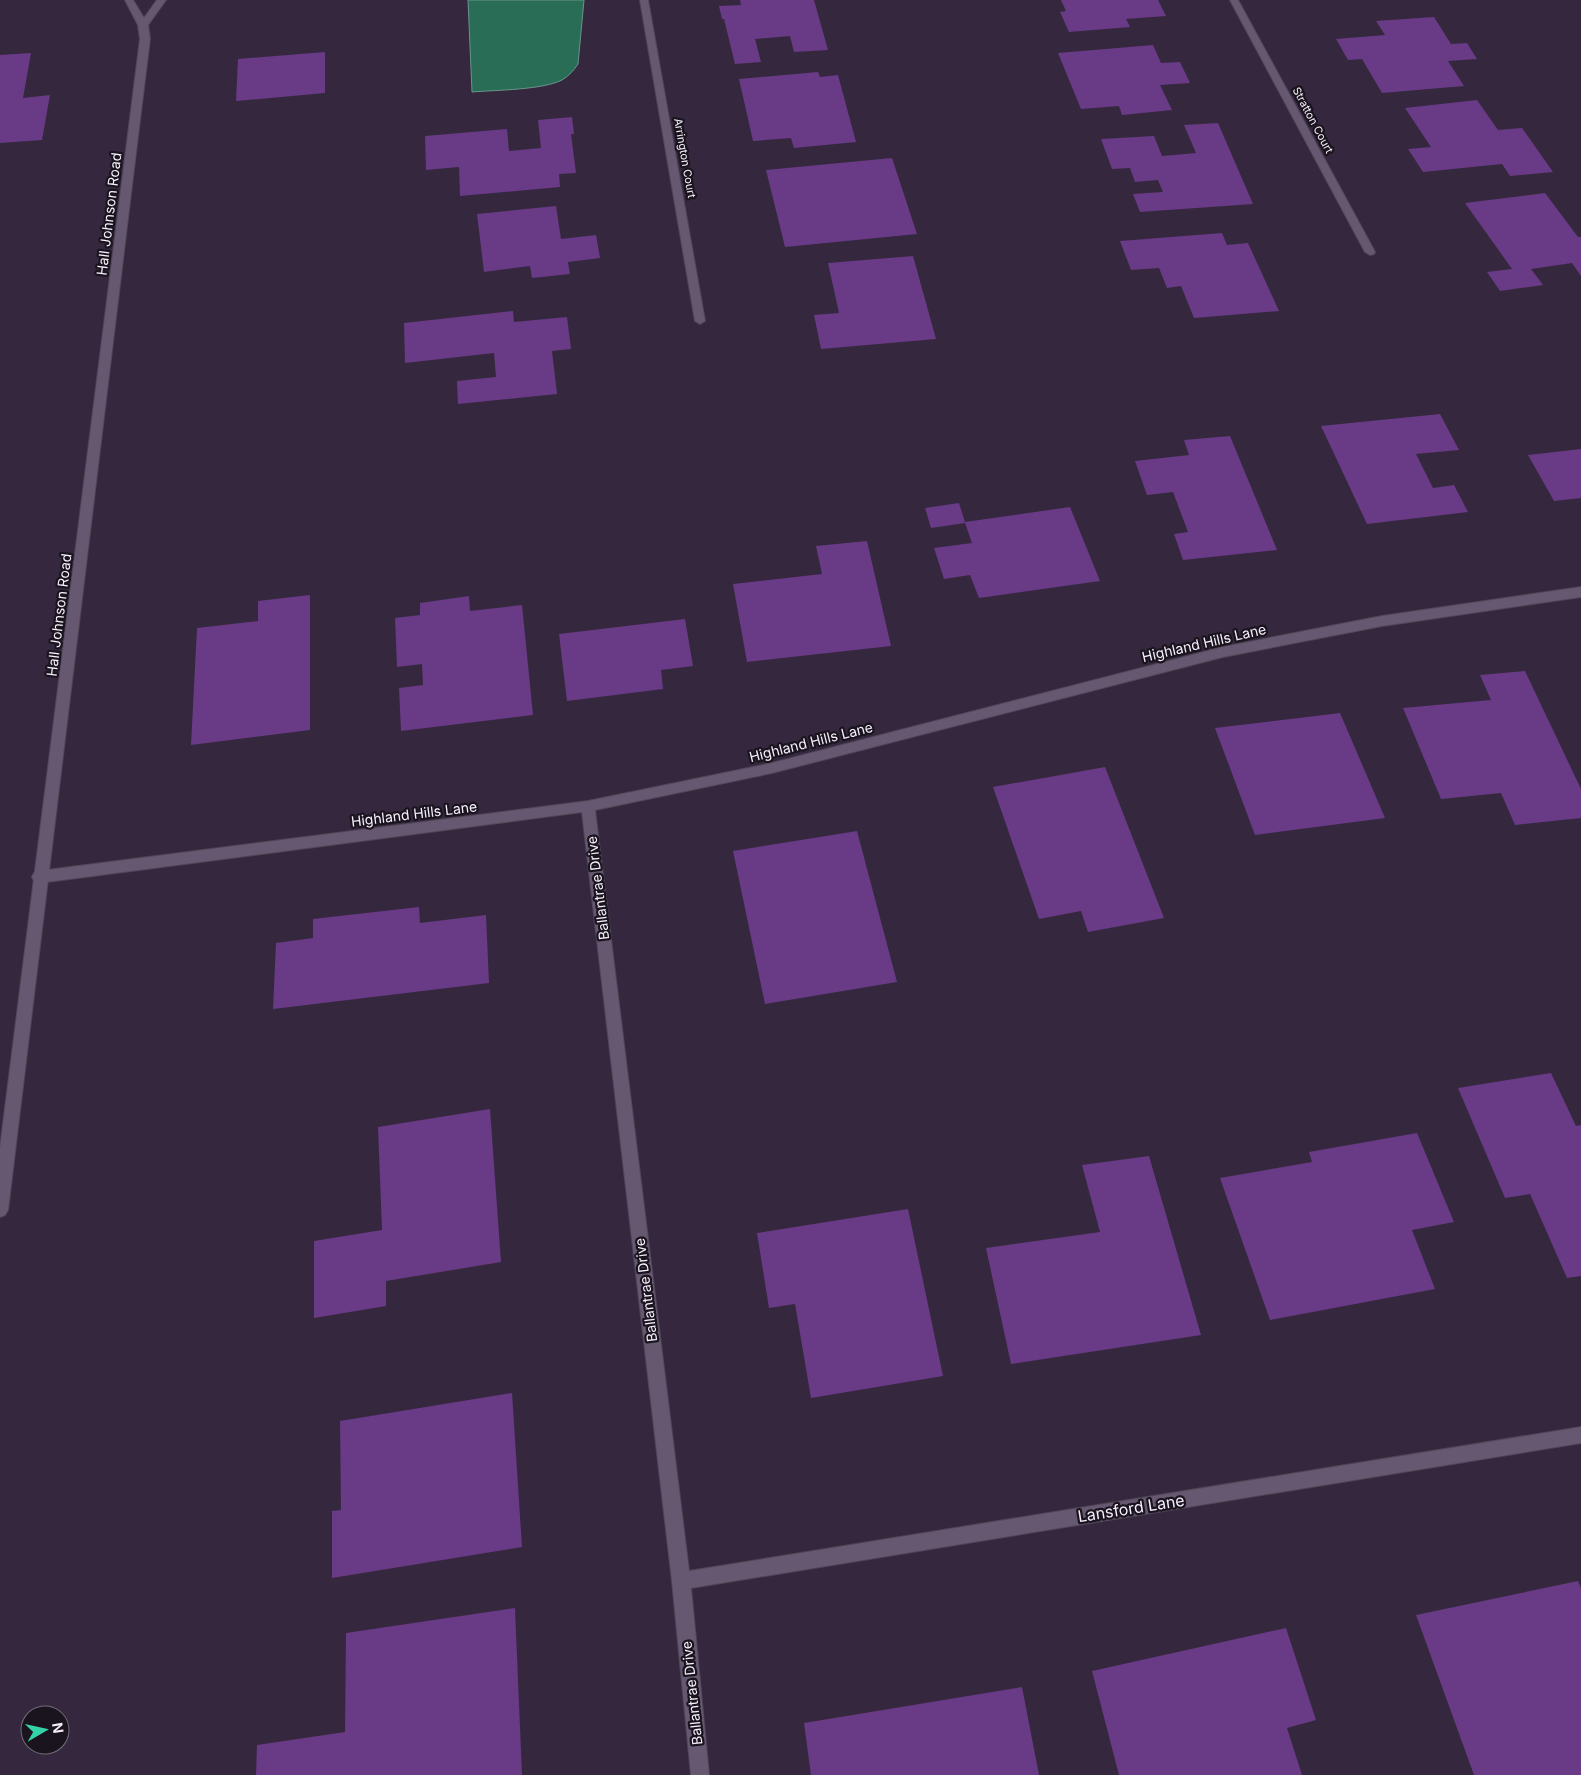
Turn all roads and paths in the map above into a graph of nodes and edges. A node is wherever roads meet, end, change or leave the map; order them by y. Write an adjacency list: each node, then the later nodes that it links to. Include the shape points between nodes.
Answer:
1 (129, 0): 5 (street, Hall Johnson Road)
2 (162, 0): 5 (street)
3 (644, 0): 7 (street, Arrington Court)
4 (1234, 0): 6 (street, Stratton Court)
5 (143, 24): 10 (street, Hall Johnson Road, via 145,39 107,363)
6 (1370, 252)
7 (700, 321)
8 (1581, 592): 9 (street, Highland Hills Lane, via 1382,621 1223,652 772,768)
9 (588, 806): 10 (street, Highland Hills Lane); 13 (street, Ballantrae Drive)
10 (39, 878): 11 (street, Hall Johnson Road)
11 (0, 1210)
12 (1581, 1435): 13 (street, Lansford Lane)
13 (681, 1581): 14 (street, Ballantrae Drive)
14 (700, 1775)

